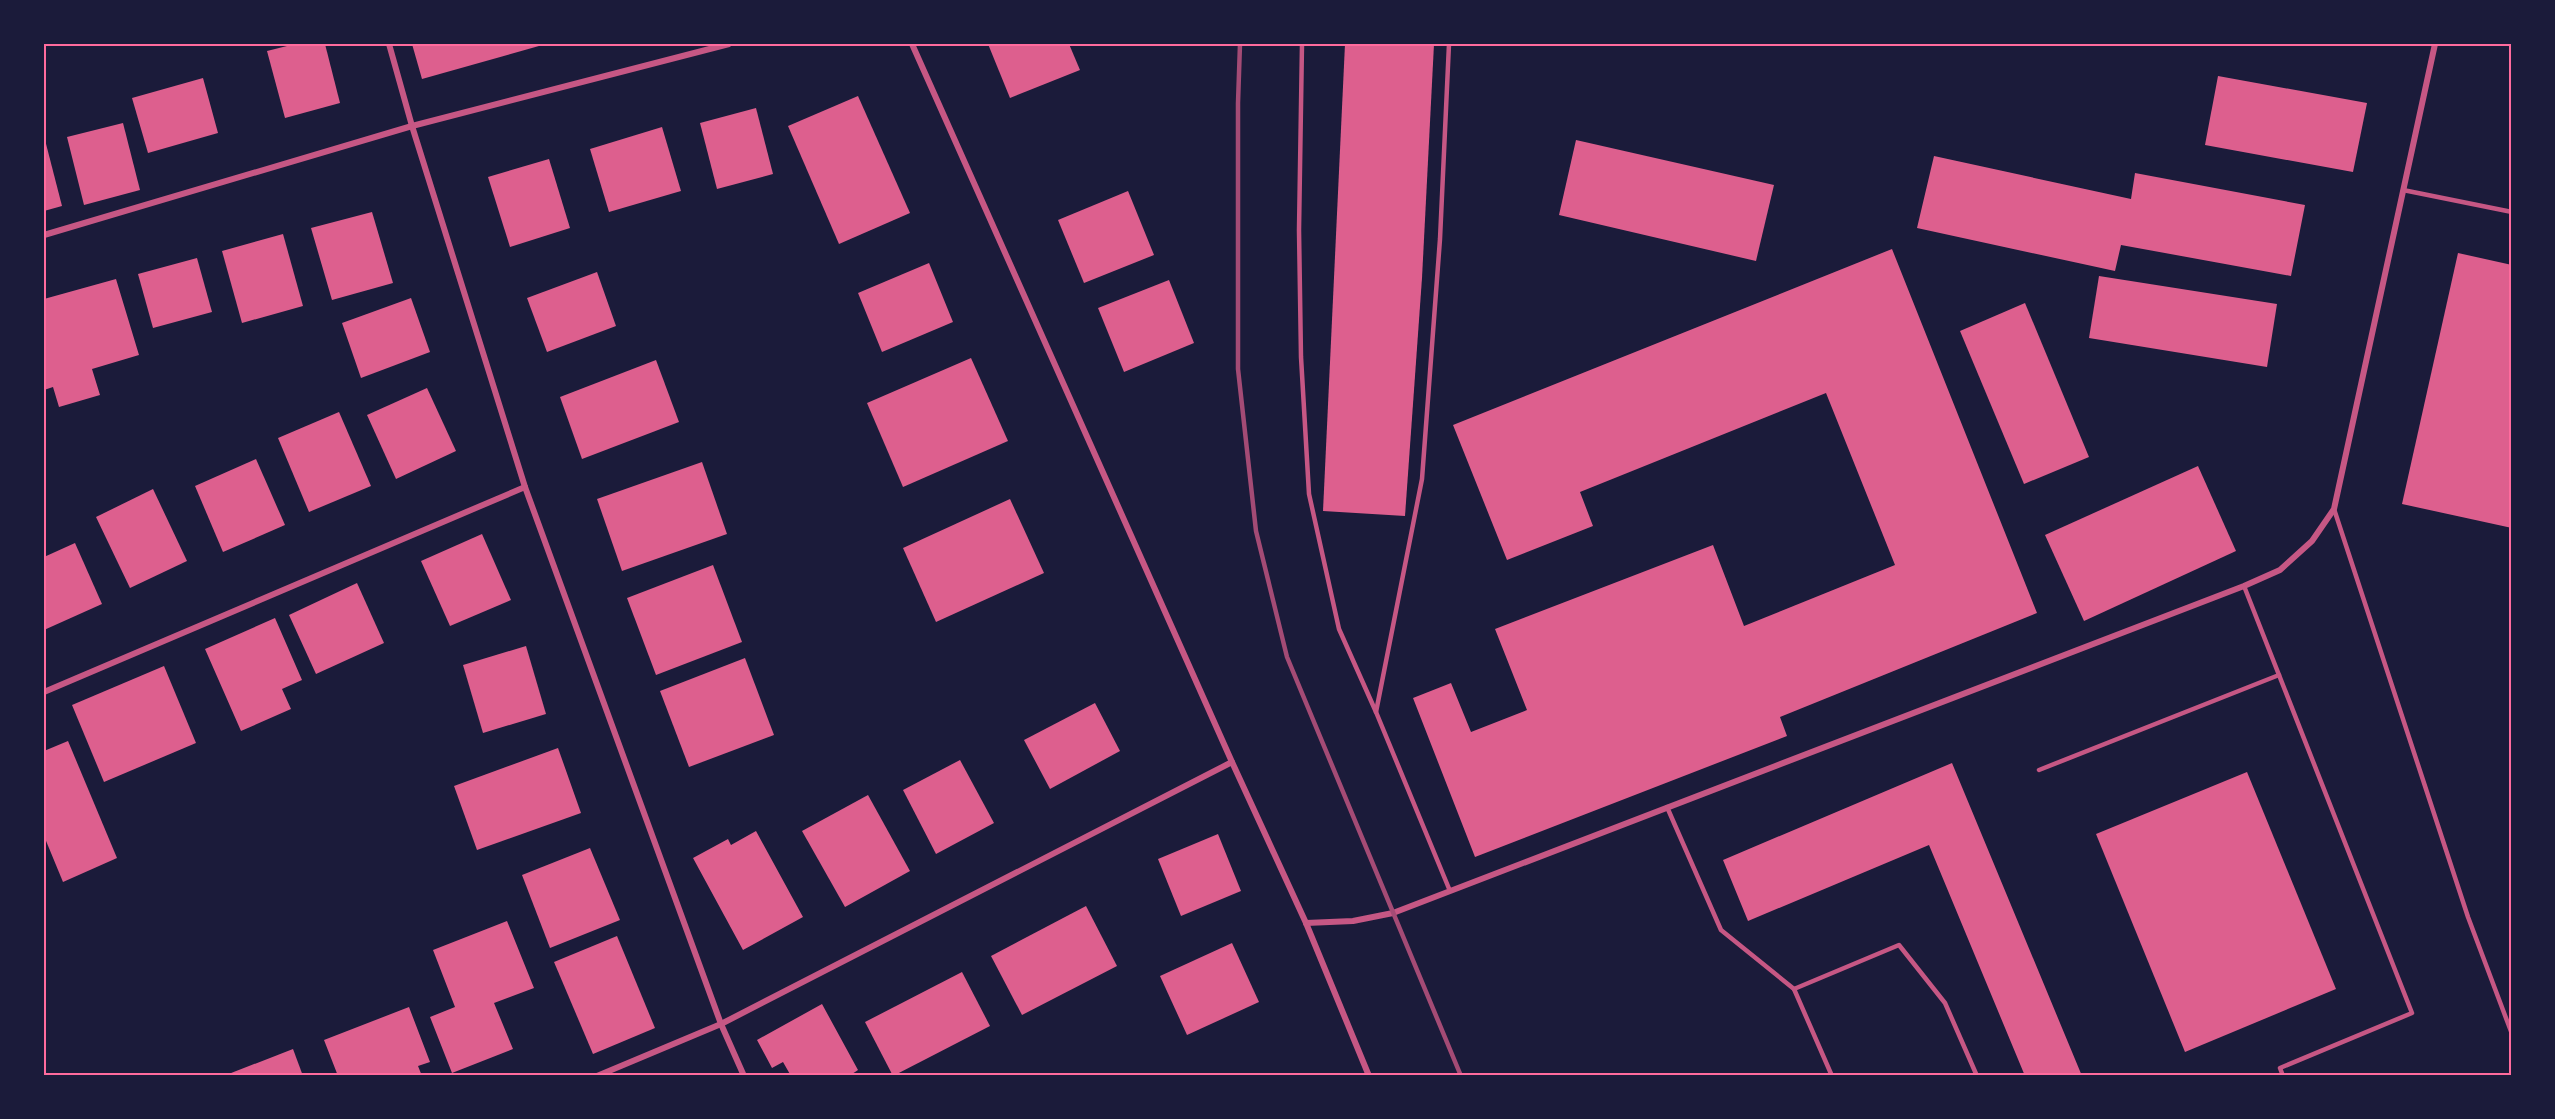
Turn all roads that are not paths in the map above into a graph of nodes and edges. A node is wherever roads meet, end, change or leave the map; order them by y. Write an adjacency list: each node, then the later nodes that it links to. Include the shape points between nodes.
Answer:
1 (389, 44): 7 (street)
2 (729, 44): 7 (street)
3 (912, 44): 17 (street)
4 (1302, 44): 16 (lane, via 1299,241 1309,494 1339,629)
5 (1449, 44): 16 (lane, via 1440,239 1422,479)
6 (2435, 44): 8 (street)
7 (412, 126): 10 (street); 11 (street)
8 (2403, 190): 9 (lane); 12 (street)
9 (2511, 212)
10 (44, 235)
11 (525, 487): 15 (street); 23 (street)
12 (2334, 509): 13 (street, via 2312,541 2280,570); 24 (lane)
13 (2244, 586): 14 (lane); 19 (street)
14 (2279, 675): 18 (lane); 30 (lane, via 2412,1013 2280,1068)
15 (44, 692)
16 (1376, 712): 20 (lane)
17 (1232, 762): 21 (street); 23 (street)
18 (2040, 770)
19 (1667, 807): 20 (street); 22 (lane, via 1721,930)
20 (1450, 891): 21 (street, via 1393,913 1353,921)
21 (1306, 923): 27 (street)
22 (1794, 989): 28 (lane); 29 (lane, via 1899,945 1945,1003)
23 (722, 1024): 25 (street); 26 (street)
24 (2511, 1034)
25 (597, 1076)
26 (744, 1076)
27 (1370, 1076)
28 (1832, 1076)
29 (1977, 1076)
30 (2283, 1076)

